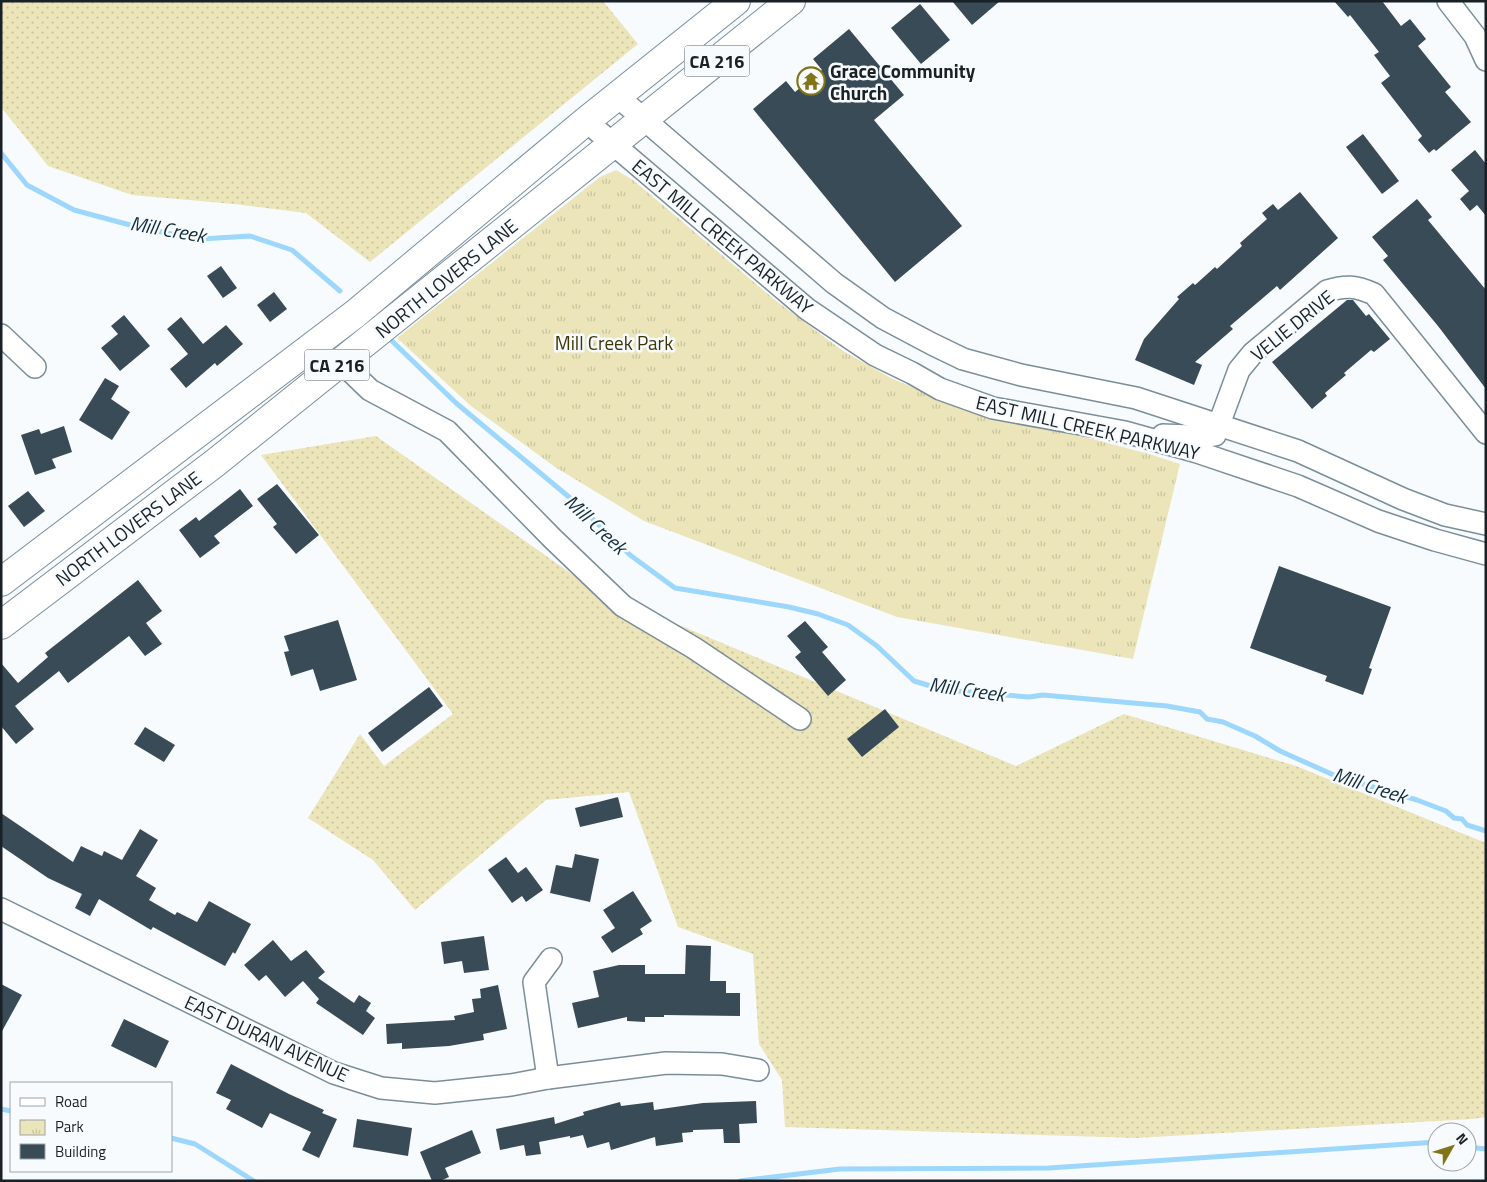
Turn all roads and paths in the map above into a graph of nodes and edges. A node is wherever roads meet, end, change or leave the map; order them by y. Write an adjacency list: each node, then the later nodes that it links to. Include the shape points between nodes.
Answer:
1 (736, 1): 5 (main road, NORTH LOVERS LANE / CA 216)
2 (791, 1): 6 (main road, NORTH LOVERS LANE / CA 216)
3 (1448, 1): 4 (street, via 1475,36)
4 (1486, 60)
5 (617, 96): 6 (street, EAST MILL CREEK PARKWAY); 7 (main road, NORTH LOVERS LANE / CA 216)
6 (643, 120): 8 (main road, NORTH LOVERS LANE / CA 216); 12 (street, EAST MILL CREEK PARKWAY, via 834,283 883,318 924,340 963,359 1021,375 1136,398)
7 (586, 121): 8 (street, EAST MILL CREEK PARKWAY); 17 (main road, NORTH LOVERS LANE / CA 216, via 355,314)
8 (613, 143): 10 (main road, NORTH LOVERS LANE / CA 216); 14 (street, EAST MILL CREEK PARKWAY, via 807,309 874,355 940,389 993,408)
9 (1, 335): 11 (street)
10 (341, 362): 18 (main road, NORTH LOVERS LANE / CA 216, via 215,463); 19 (street, via 370,390 447,431 623,606 694,648)
11 (36, 367)
12 (1219, 426): 13 (street, VELIE DRIVE, via 1239,370 1253,352 1327,291 1341,287 1360,288 1374,294); 14 (street, via 1212,436); 15 (street, EAST MILL CREEK PARKWAY, via 1298,451 1445,515)
13 (1486, 433)
14 (1139, 436): 16 (street, EAST MILL CREEK PARKWAY, via 1298,486 1378,521)
15 (1486, 524)
16 (1486, 554)
17 (5, 579)
18 (1, 625)
19 (800, 719)
20 (1, 909): 23 (street, EAST DURAN AVENUE, via 334,1073 381,1088 435,1093 511,1086)
21 (551, 959): 23 (street, via 534,982)
22 (758, 1070): 23 (street, EAST DURAN AVENUE, via 722,1064 666,1063)
23 (548, 1078)

